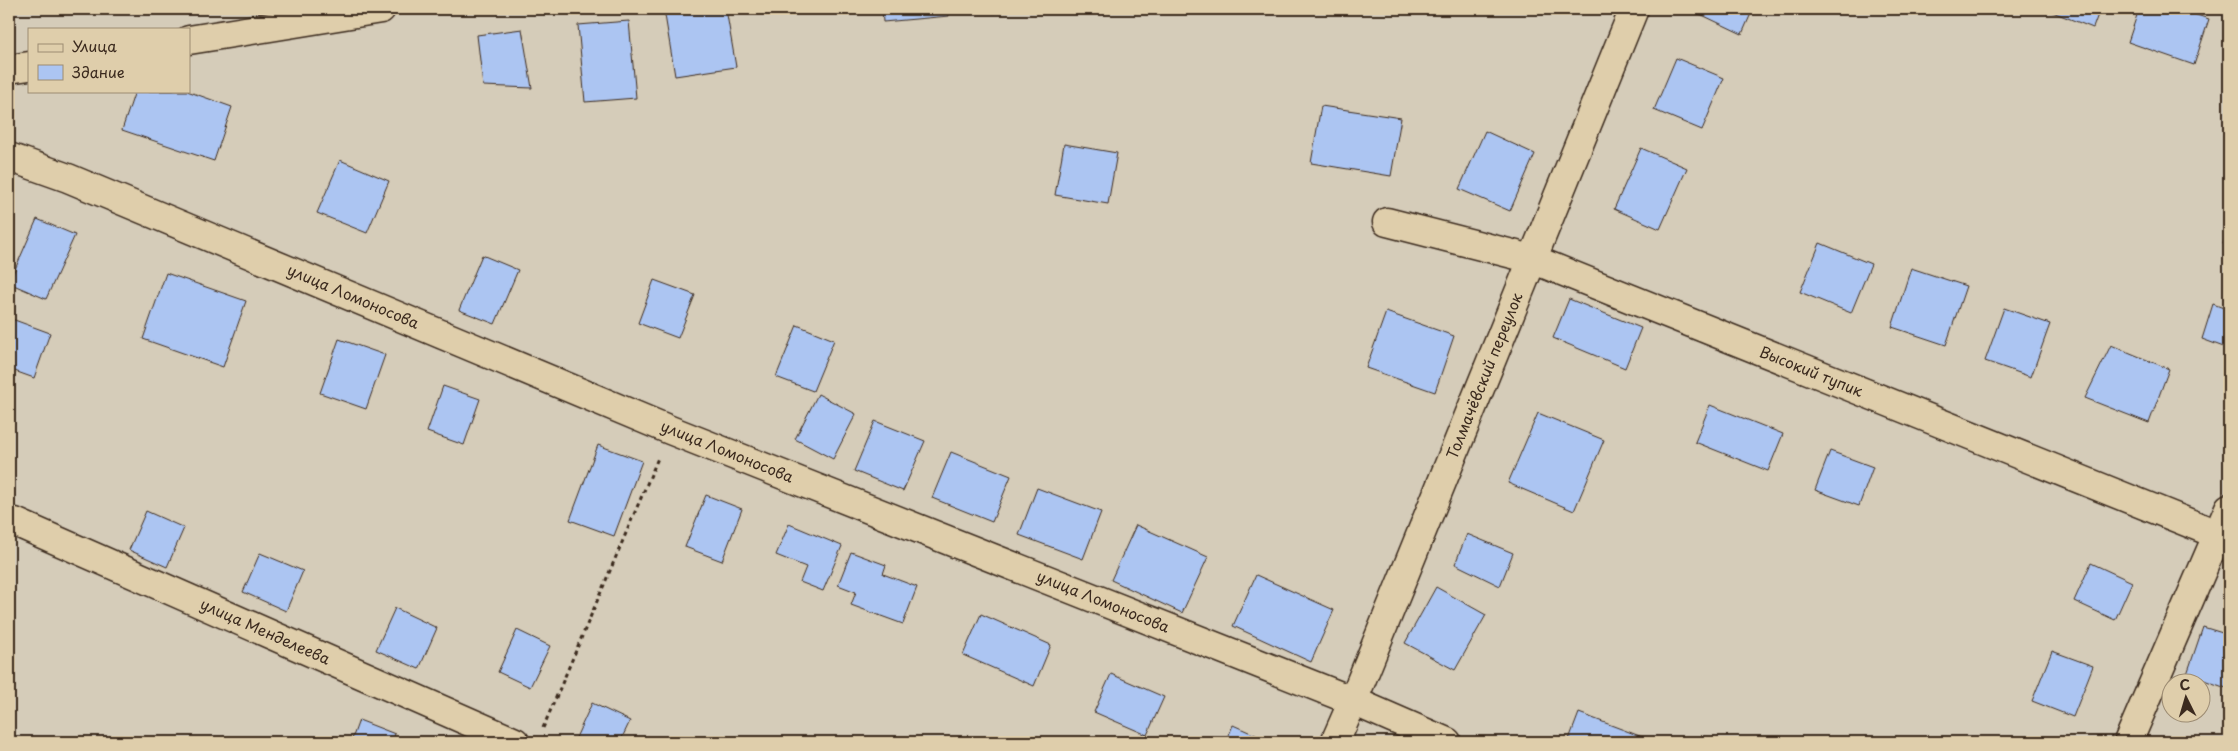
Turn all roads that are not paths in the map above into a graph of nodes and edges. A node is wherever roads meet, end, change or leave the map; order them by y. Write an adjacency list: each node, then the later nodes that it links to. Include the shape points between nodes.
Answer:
1 (381, 9): 3 (street)
2 (1634, 9): 8 (street, Толмачёвский переулок)
3 (190, 40)
4 (28, 66): 5 (street)
5 (9, 69)
6 (9, 157): 12 (street, улица Ломоносова, via 68,178 670,430)
7 (1387, 222): 8 (street, Высокий тупик)
8 (1532, 259): 11 (street, Высокий тупик); 12 (street, Толмачёвский переулок)
9 (2229, 508): 11 (street)
10 (15, 522): 13 (street, улица Менделеева)
11 (2223, 537): 16 (street)
12 (1353, 701): 14 (street, Толмачёвский переулок); 15 (street, улица Ломоносова)
13 (528, 738)
14 (1335, 742)
15 (1447, 742)
16 (2128, 742)

